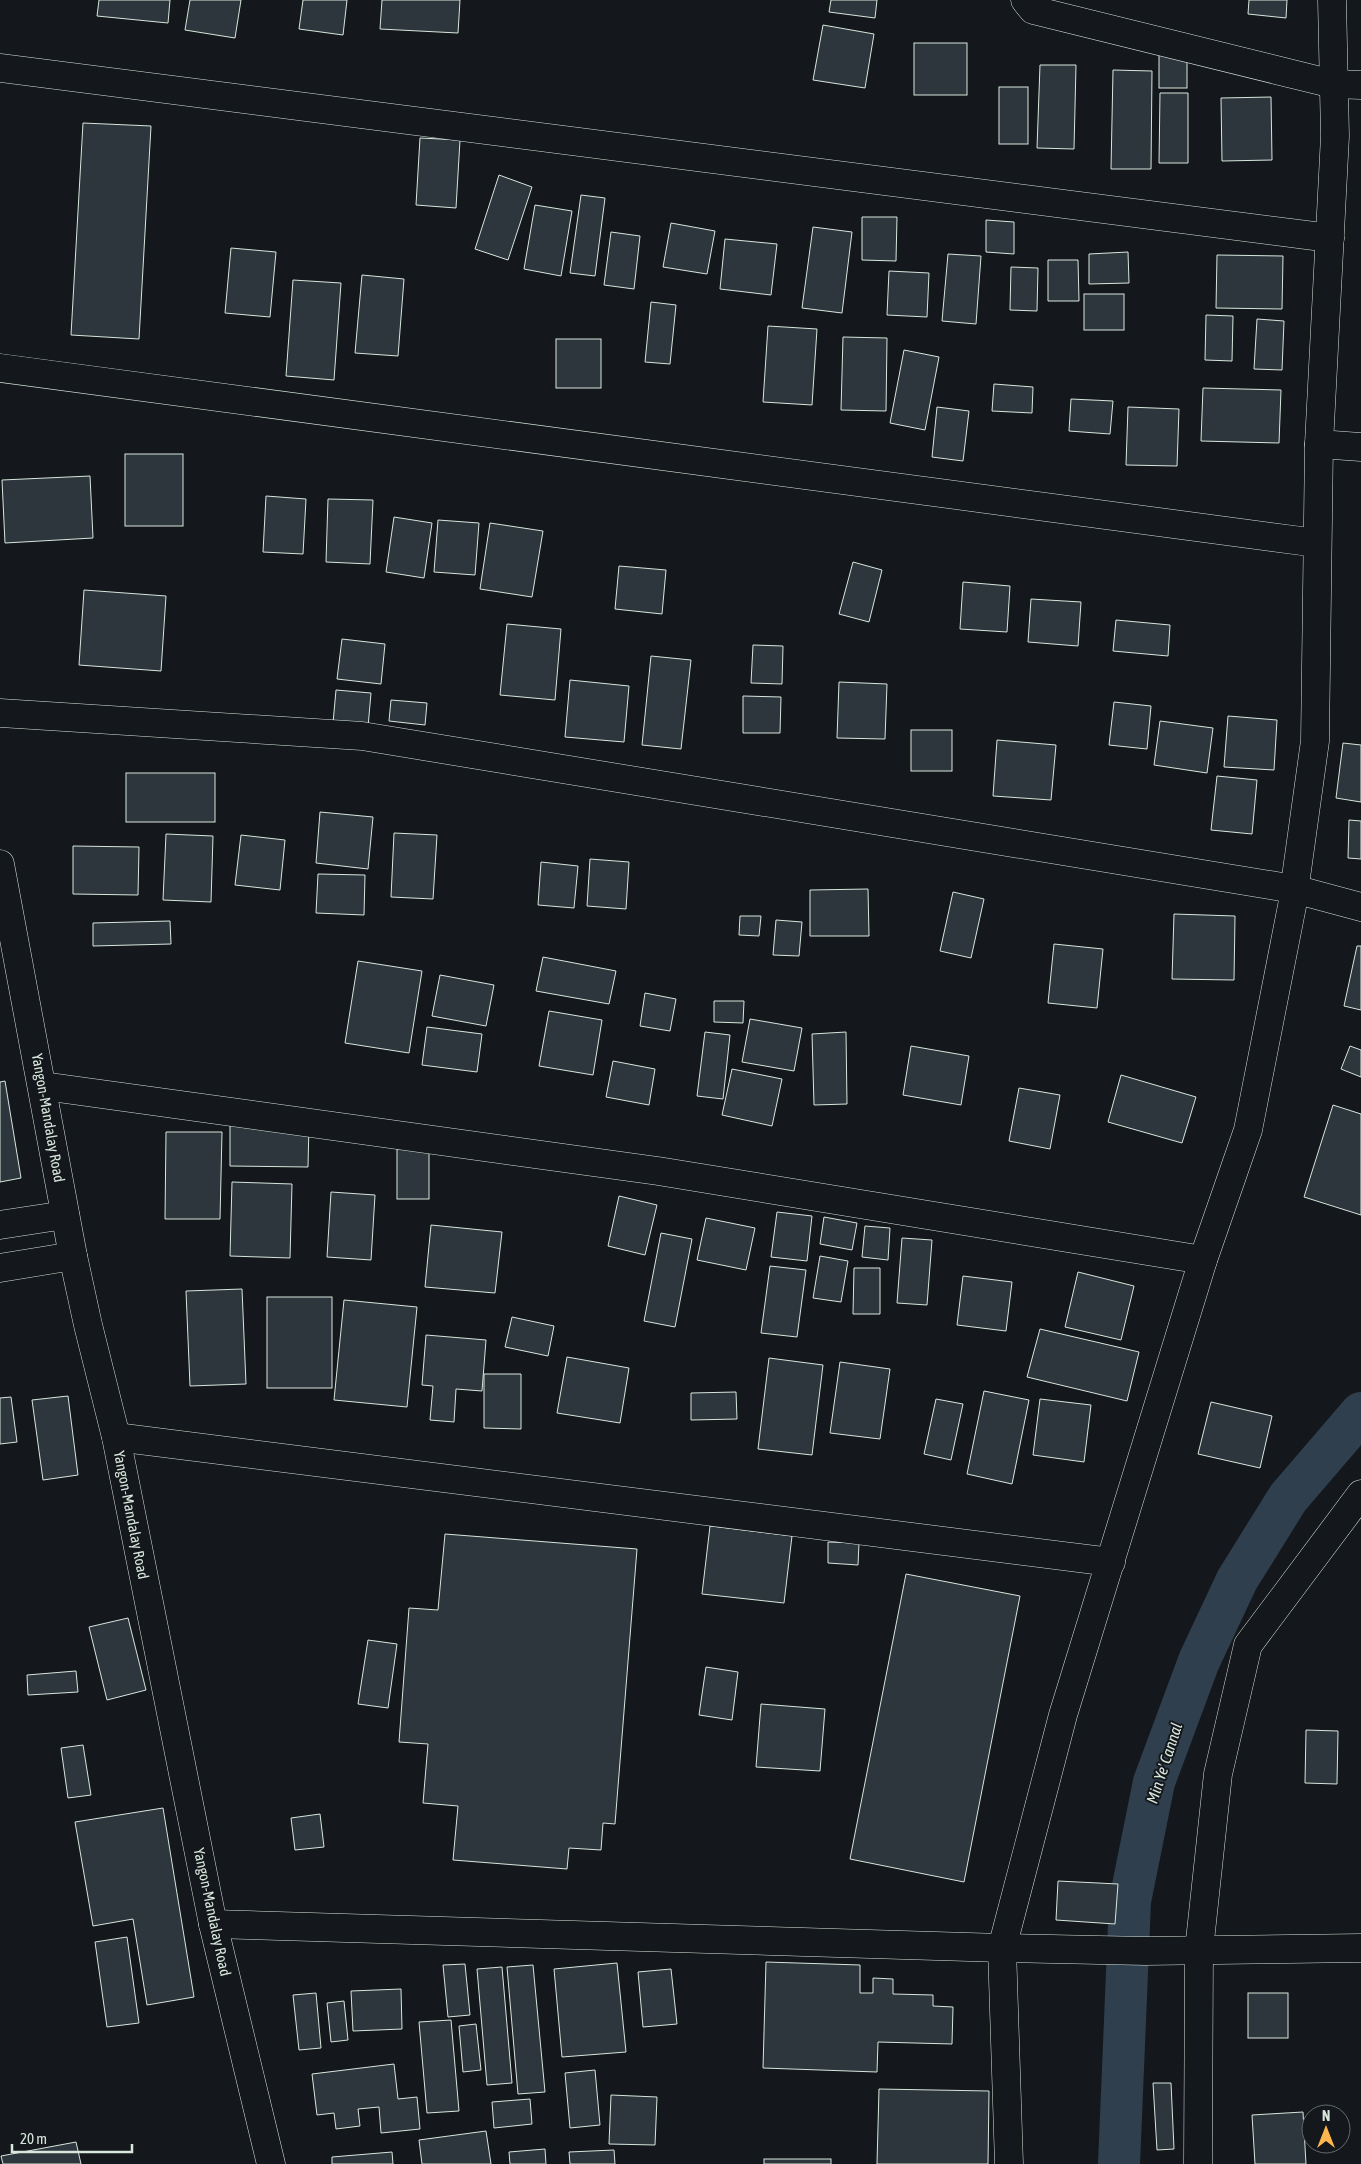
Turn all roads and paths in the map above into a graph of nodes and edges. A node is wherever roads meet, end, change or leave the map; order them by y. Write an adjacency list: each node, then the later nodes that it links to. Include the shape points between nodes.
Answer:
1 (1025, 0): 4 (main road, via 1033,10)
2 (1332, 0): 4 (main road)
3 (0, 68): 6 (main road)
4 (1333, 84): 5 (main road); 6 (main road, via 1335,136)
5 (1361, 85)
6 (1330, 238): 8 (main road)
7 (0, 368): 10 (main road)
8 (1319, 444): 9 (main road); 10 (main road)
9 (1361, 447)
10 (1317, 543): 13 (main road, via 1315,741)
11 (0, 713): 13 (main road, via 362,736)
12 (0, 864): 15 (main road, Yangon-Mandalay Road)
13 (1294, 888): 14 (main road); 19 (main road, via 1248,1130)
14 (1361, 907)
15 (43, 1086): 16 (main road, Yangon-Mandalay Road); 19 (main road, via 658,1171)
16 (65, 1215): 17 (main road); 18 (main road, Yangon-Mandalay Road)
17 (0, 1226)
18 (73, 1256): 20 (main road); 21 (main road, Yangon-Mandalay Road)
19 (1203, 1260): 23 (main road)
20 (0, 1268)
21 (116, 1437): 23 (main road); 24 (main road, Yangon-Mandalay Road)
22 (1361, 1494): 27 (main road, via 1248,1645 1218,1774)
23 (1112, 1562): 25 (main road, via 1063,1715)
24 (213, 1924): 25 (main road); 28 (main road, Yangon-Mandalay Road)
25 (1002, 1948): 27 (main road); 29 (main road)
26 (1361, 1948): 27 (main road)
27 (1200, 1950): 30 (main road)
28 (271, 2164)
29 (1009, 2164)
30 (1198, 2164)

